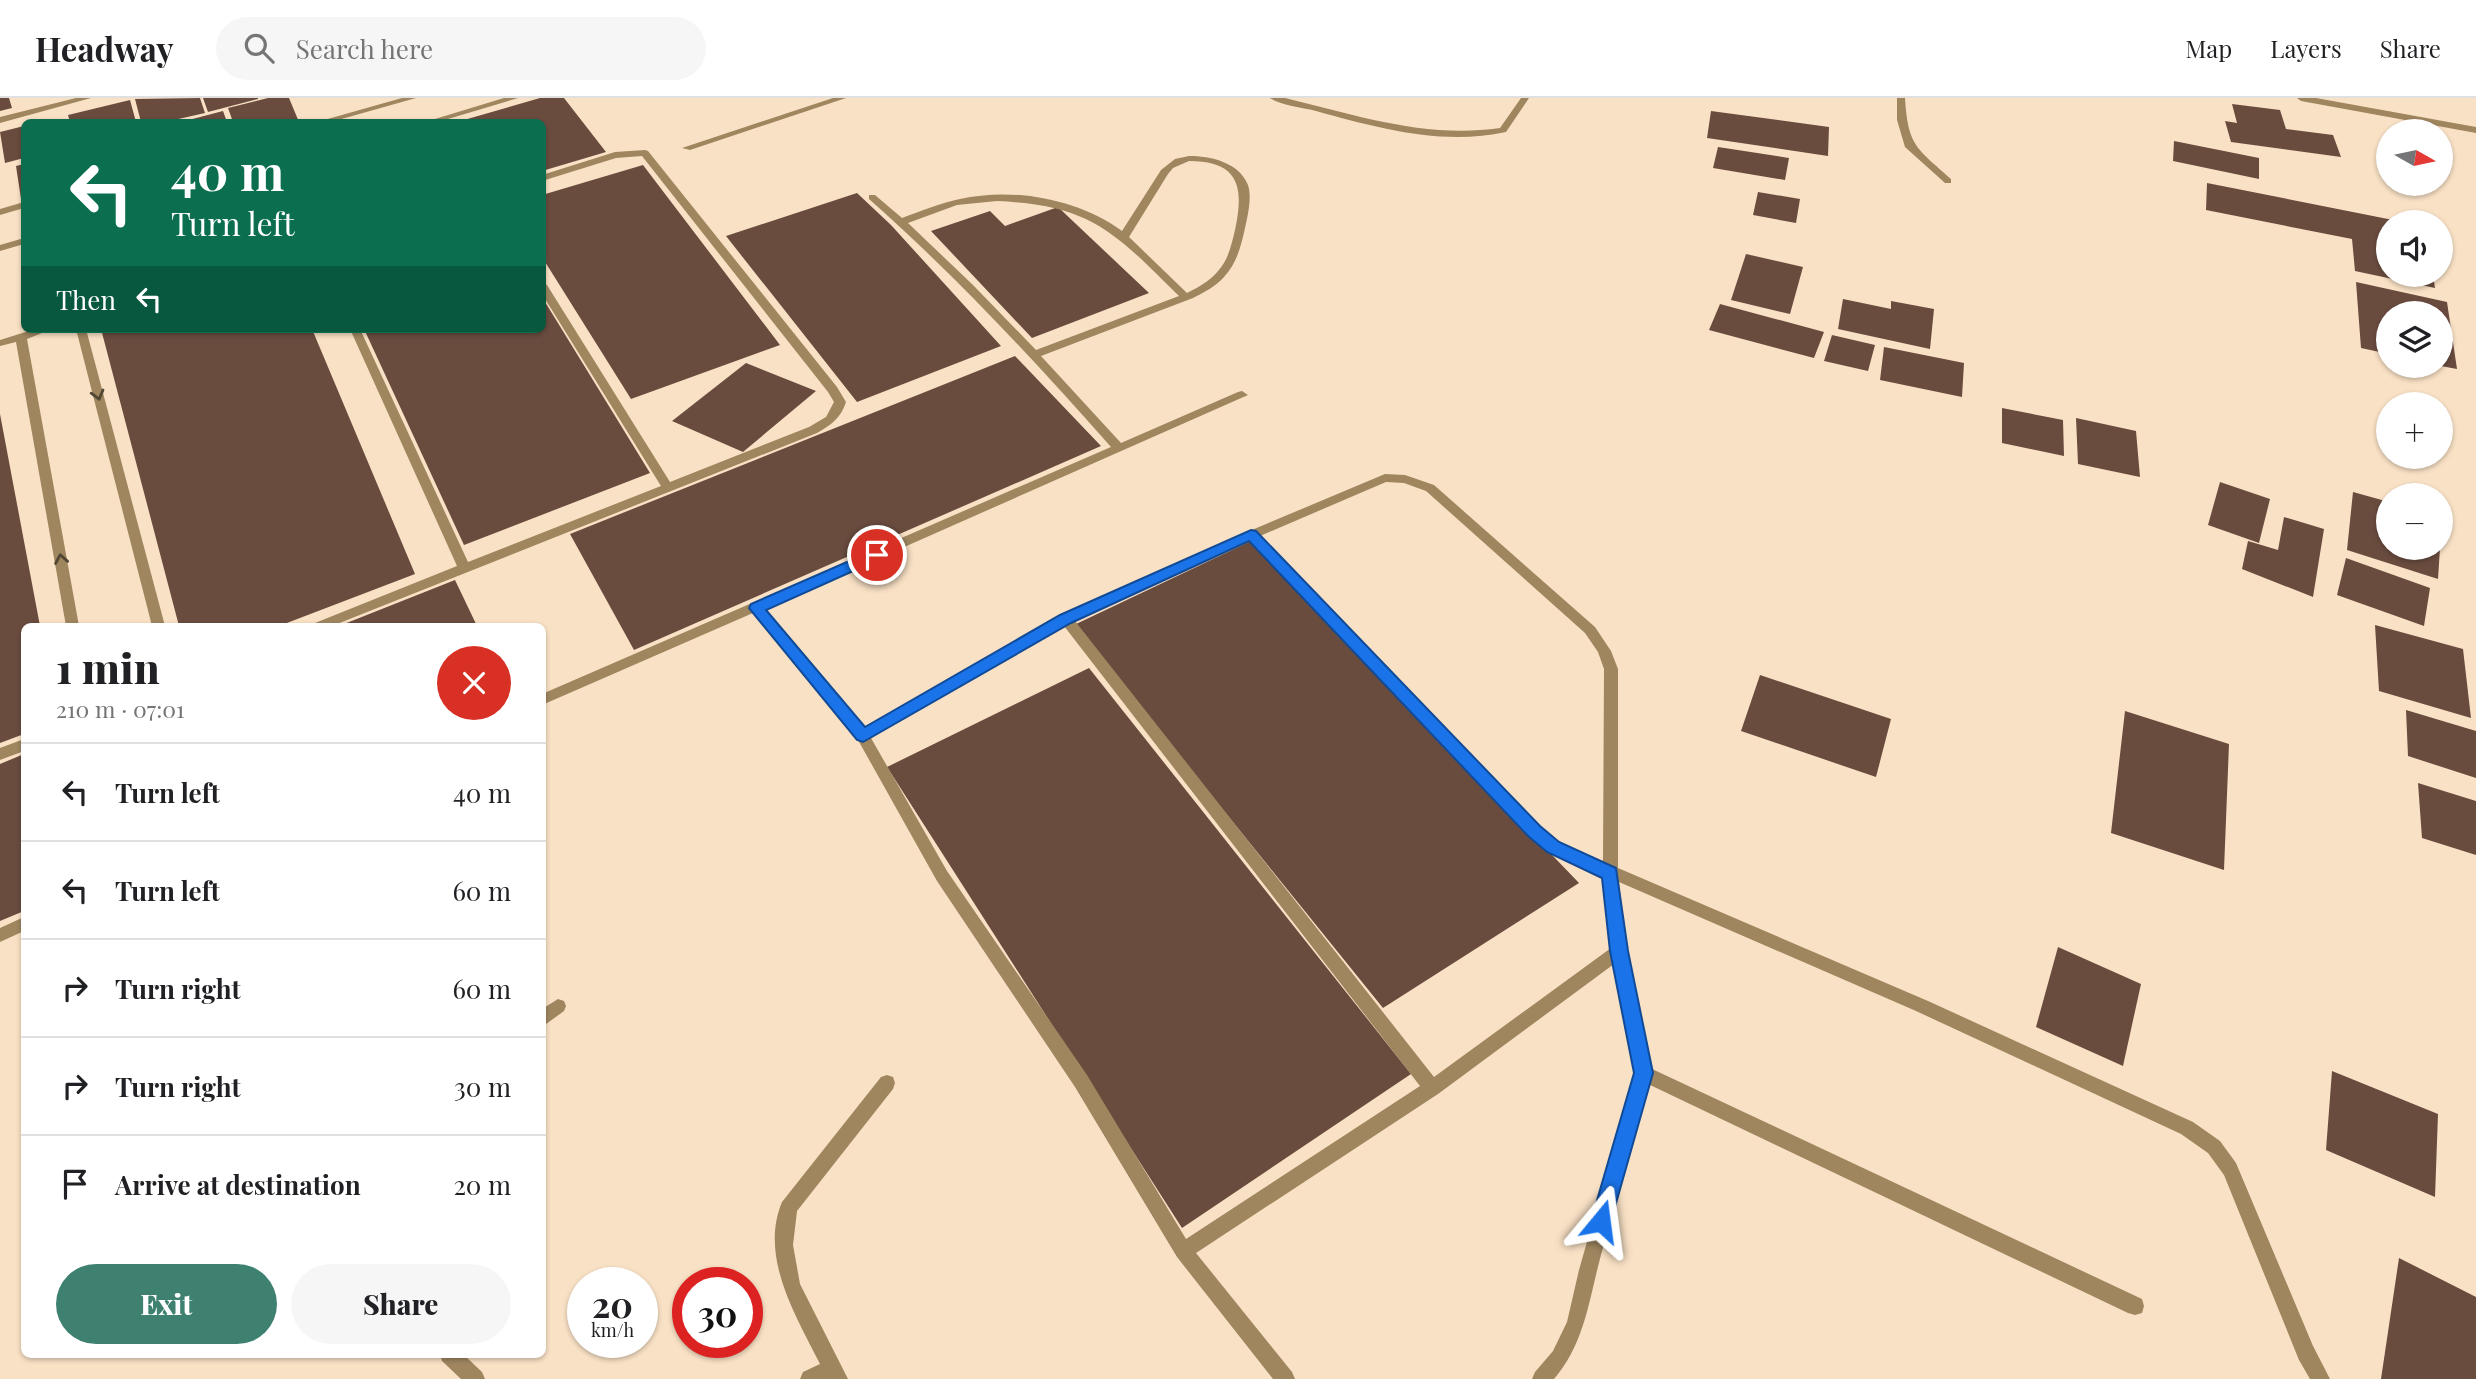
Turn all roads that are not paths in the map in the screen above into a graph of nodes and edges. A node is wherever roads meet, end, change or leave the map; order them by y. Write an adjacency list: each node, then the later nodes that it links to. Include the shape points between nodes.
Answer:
1 (36, 98): 10 (street)
2 (86, 98): 10 (street)
3 (412, 98): 11 (street)
4 (514, 98): 12 (street)
5 (842, 98): 15 (street)
6 (1274, 98): 7 (street, via 1329,107 1418,132 1484,135 1503,130)
7 (1525, 98)
8 (1901, 98): 17 (street, via 1910,147)
9 (2301, 98): 14 (street)
10 (40, 110): 13 (street)
11 (333, 119)
12 (440, 119)
13 (0, 120)
14 (2476, 130)
15 (687, 148)
16 (546, 177): 35 (street, via 615,155 645,153 840,402 831,419 813,430)
17 (1948, 181)
18 (872, 197): 21 (street)
19 (21, 206): 20 (street)
20 (0, 212)
21 (902, 222): 22 (street, via 961,201 1001,198 1071,208 1104,222); 32 (street)
22 (1124, 237): 26 (street); 26 (street, via 1167,168 1182,158 1211,160 1236,176 1245,195 1230,262 1212,283)
23 (21, 242): 24 (street)
24 (0, 248)
25 (546, 291): 35 (street)
26 (1186, 297): 32 (street)
27 (34, 333): 30 (street)
28 (82, 333): 41 (street, one-way to 41)
29 (357, 333): 37 (street)
30 (21, 337): 31 (street); 40 (street, one-way to 30)
31 (0, 343)
32 (1035, 354): 34 (street)
33 (1242, 395): 34 (street)
34 (1119, 449): 38 (street)
35 (668, 488): 37 (street)
36 (1251, 535): 39 (street); 47 (street, via 1534,831 1553,847); 47 (street, via 1385,478 1405,479 1430,488 1590,630 1611,669)
37 (465, 569): 42 (street)
38 (756, 608): 43 (street); 44 (street)
39 (1066, 619): 44 (street); 55 (street)
40 (72, 623)
41 (158, 623)
42 (328, 623)
43 (546, 698)
44 (863, 736): 56 (street, via 942,876 1081,1081)
45 (21, 746): 46 (street)
46 (0, 754)
47 (1610, 873): 50 (street); 64 (street, via 1922,1006 2187,1128 2214,1147 2230,1169 2305,1353)
48 (21, 925): 49 (street)
49 (0, 934)
50 (1619, 951): 53 (street); 55 (street)
51 (558, 1006): 52 (street)
52 (546, 1016)
53 (1643, 1073): 57 (street); 63 (street, via 1576,1324 1560,1358)
54 (887, 1083): 59 (street, via 788,1208 784,1245 791,1286)
55 (1432, 1088): 56 (street)
56 (1183, 1251): 62 (street)
57 (2135, 1306)
58 (453, 1358): 60 (street)
59 (835, 1373): 61 (street)
60 (475, 1379)
61 (810, 1379)
62 (1285, 1379)
63 (1542, 1379)
64 (2320, 1379)

